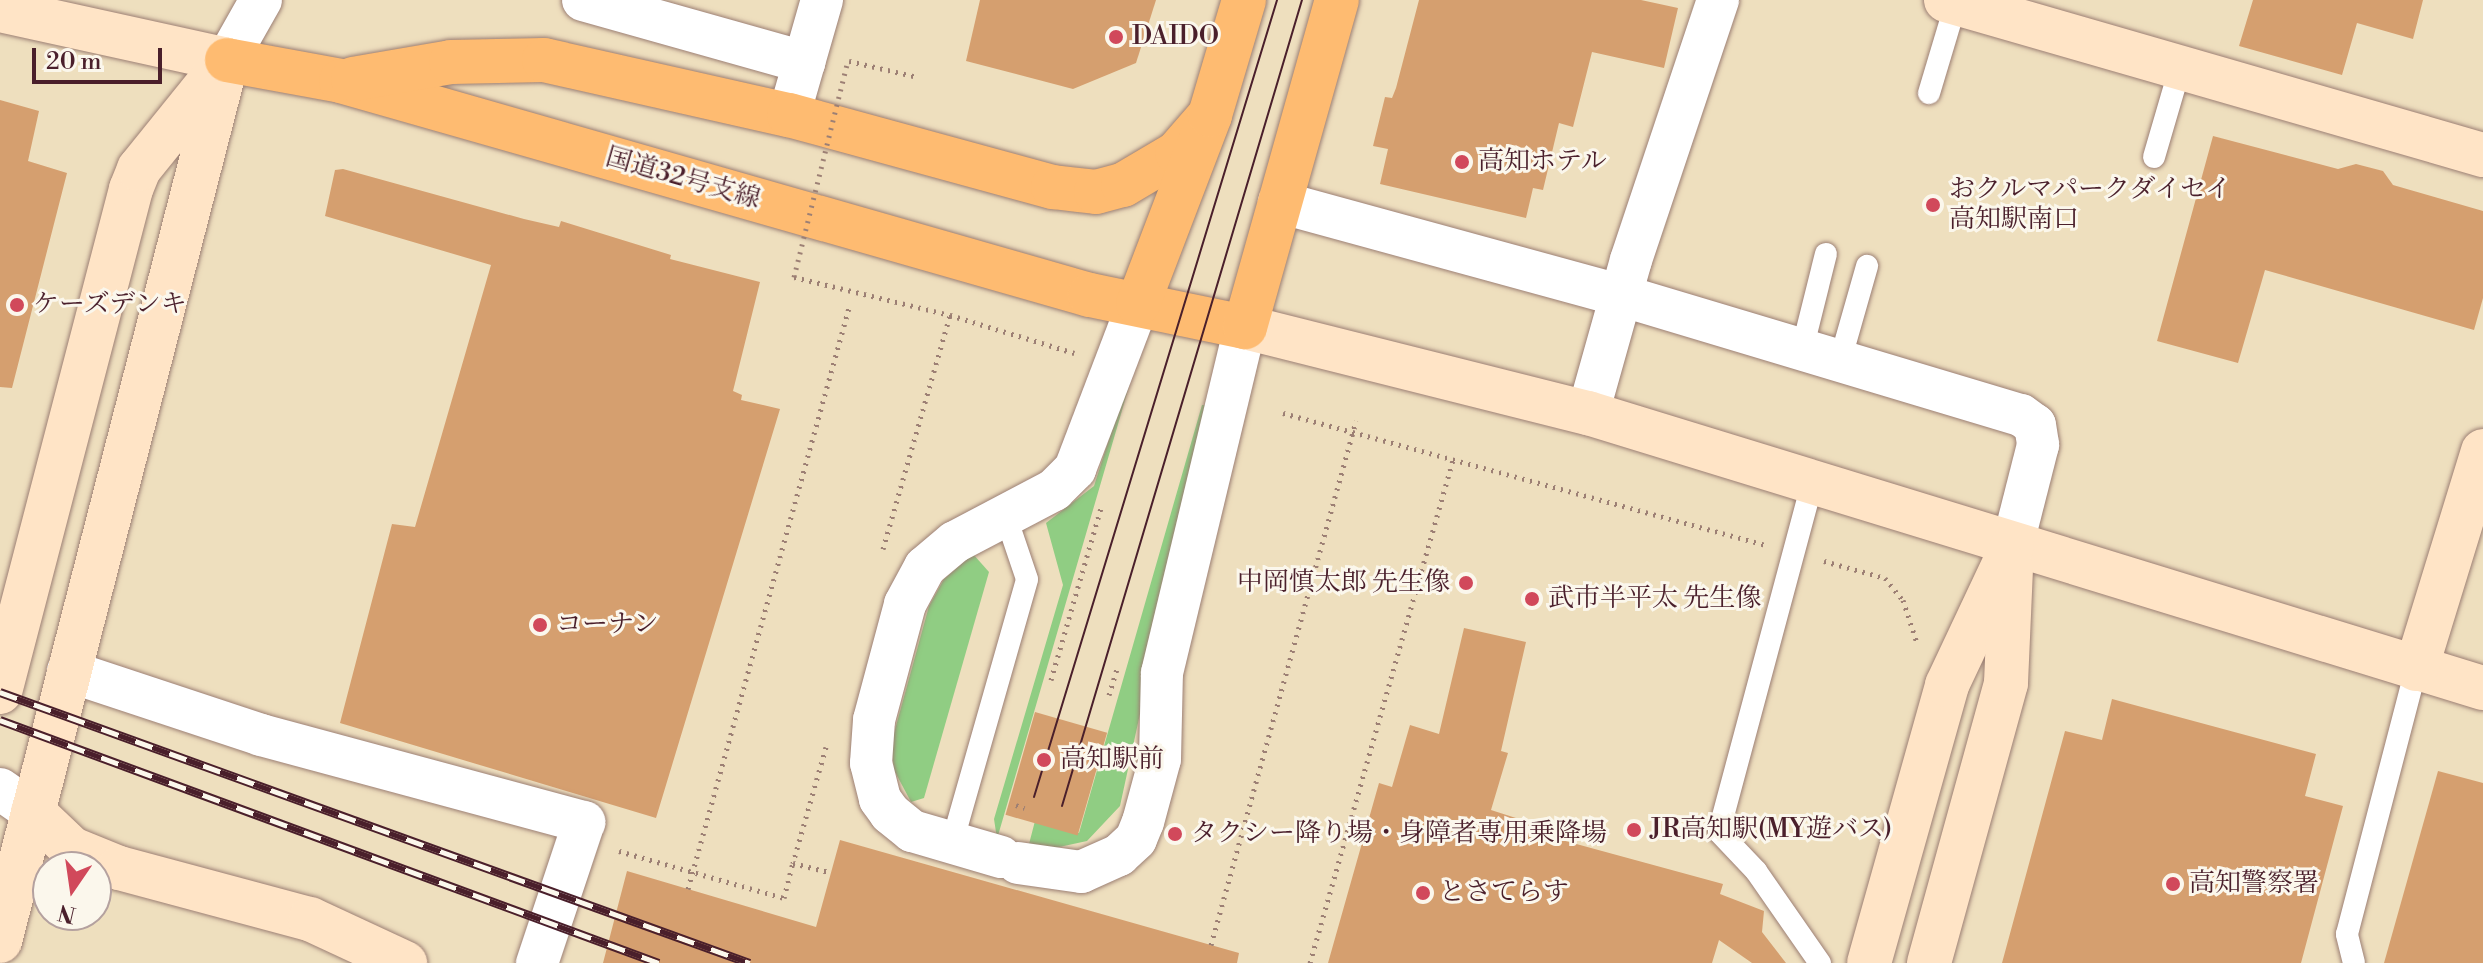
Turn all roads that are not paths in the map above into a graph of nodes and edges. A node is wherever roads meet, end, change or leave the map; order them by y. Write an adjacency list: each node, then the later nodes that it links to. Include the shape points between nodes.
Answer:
1 (261, 0): 9 (street)
2 (583, 0): 10 (street)
3 (822, 0): 10 (street)
4 (1244, 0): 15 (highway)
5 (1337, 0): 18 (highway)
6 (1718, 0): 21 (street)
7 (1951, 2): 11 (street); 13 (lane)
8 (0, 10): 9 (street)
9 (227, 60): 12 (highway, 国道32号支線); 30 (street, via 139,169 131,189); 32 (street)
10 (804, 62): 14 (street)
11 (2180, 68): 16 (street); 17 (lane)
12 (341, 81): 14 (highway, via 451,62 544,60); 22 (highway, 国道32号支線, via 1090,295)
13 (1929, 93)
14 (789, 115): 15 (highway, via 1053,187 1096,192 1123,185 1177,153)
15 (1210, 115): 22 (highway)
16 (2483, 155)
17 (2154, 157)
18 (1279, 202): 21 (street); 23 (highway)
19 (1826, 254): 24 (lane)
20 (1867, 266): 24 (lane)
21 (1620, 295): 24 (street); 25 (street)
22 (1138, 304): 23 (highway, 国道32号支線); 28 (street, via 1112,364 1082,460 1054,490)
23 (1245, 327): 25 (street); 35 (street, via 1162,673 1160,759 1143,822 1119,855 1081,872)
24 (1821, 356): 29 (street, via 2021,415 2035,425 2038,445)
25 (1588, 413): 27 (street)
26 (2483, 451): 31 (street)
27 (1812, 484): 29 (street); 39 (lane, via 1719,832 1756,871)
28 (1006, 517): 35 (lane, via 1027,579); 35 (street, via 955,542 925,567 905,604 869,744 880,799 890,813 912,831)
29 (2012, 547): 31 (street); 40 (street, via 1947,685); 41 (street, via 2006,683)
30 (3, 665)
31 (2416, 669): 33 (street); 42 (lane, via 2347,934)
32 (68, 671): 34 (street); 38 (street, via 261,735 584,822)
33 (2483, 688)
34 (16, 800): 36 (street); 37 (street, via 72,849 119,868 310,919)
35 (952, 843)
36 (0, 941)
37 (405, 963)
38 (537, 963)
39 (1820, 963)
40 (1869, 963)
41 (1929, 963)
42 (2354, 963)

